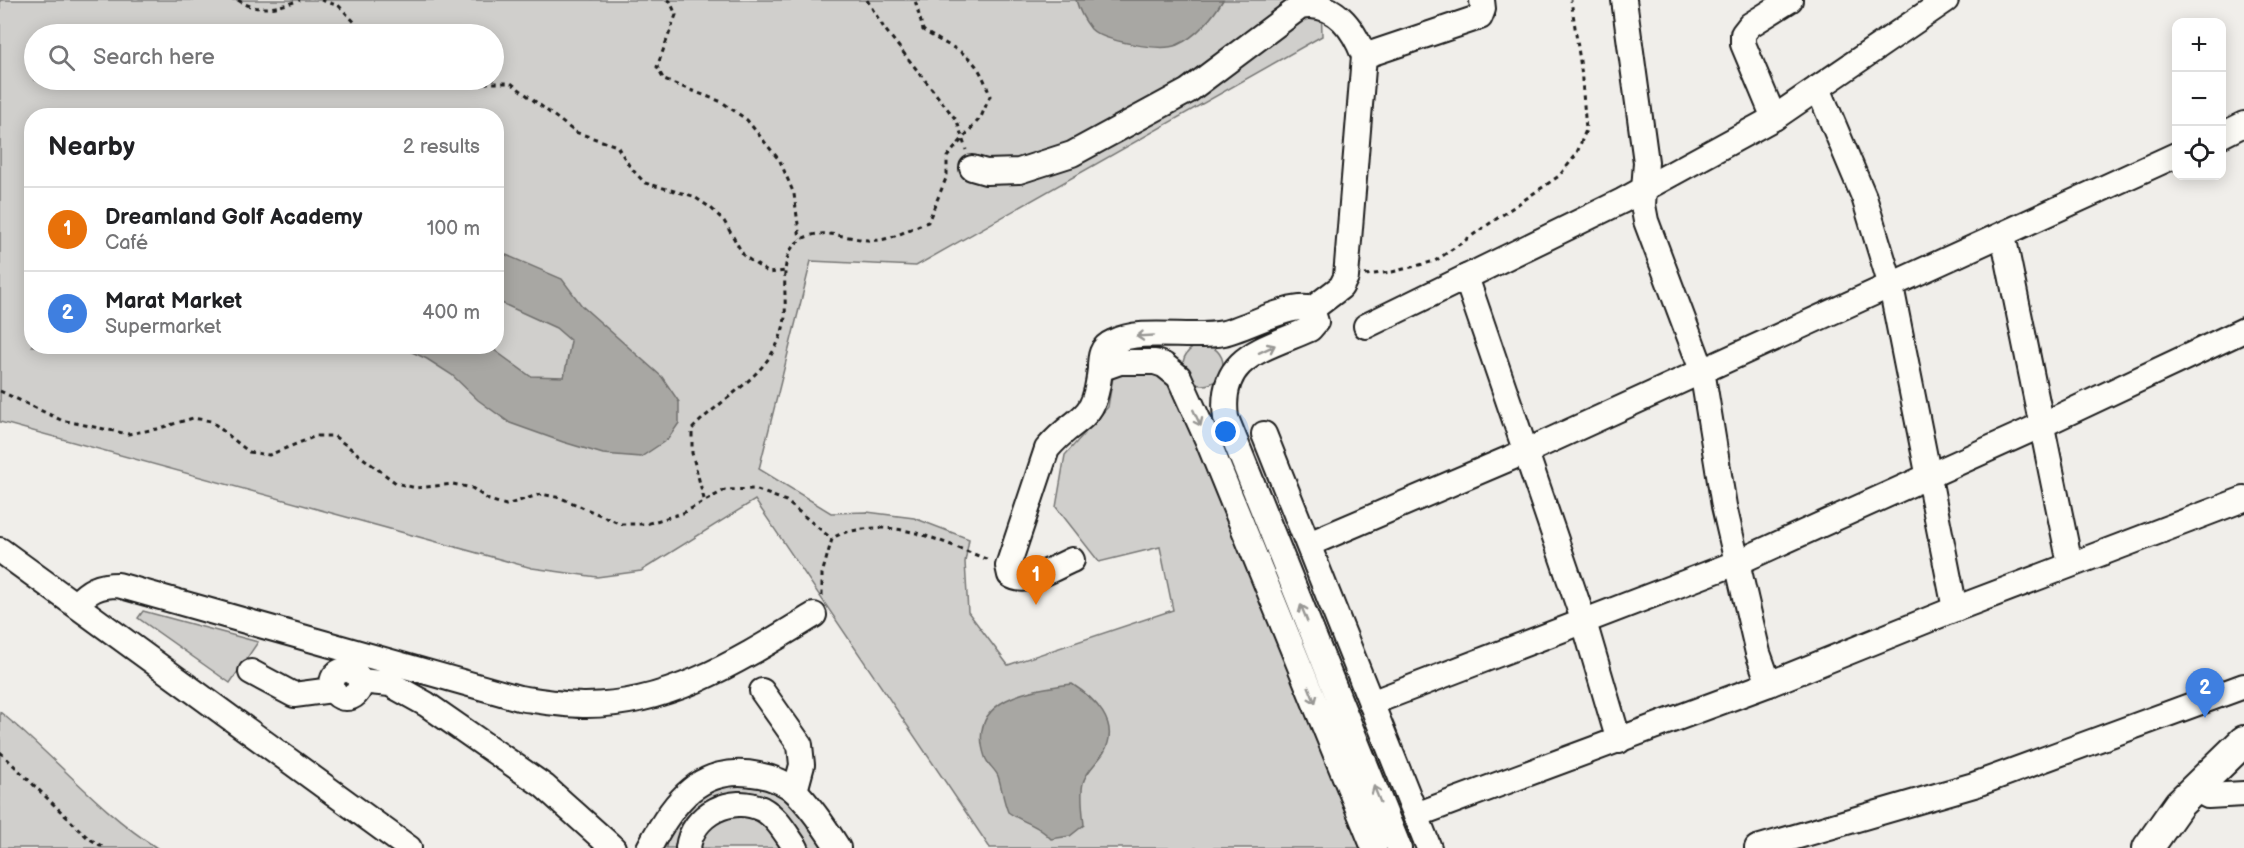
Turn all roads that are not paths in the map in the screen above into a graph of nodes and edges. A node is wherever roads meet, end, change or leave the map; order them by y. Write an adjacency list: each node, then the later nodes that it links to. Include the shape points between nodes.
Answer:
1 (1482, 0): 5 (street, via 1480,16)
2 (1624, 0): 12 (street, via 1646,162)
3 (1790, 0): 7 (street, via 1750,25 1743,34 1743,44)
4 (1947, 0): 6 (street)
5 (1364, 56): 11 (street, via 1333,9 1314,4 1300,8 1188,91 1072,154 1019,171 986,172); 16 (street, via 1346,277 1341,286)
6 (1818, 88): 7 (street); 15 (street, via 1864,197)
7 (1774, 118): 12 (street)
8 (2244, 124): 9 (street)
9 (2226, 133)
10 (2172, 157): 13 (street)
11 (972, 168)
12 (1646, 188): 14 (street); 21 (street, via 1646,221)
13 (2004, 235): 15 (street); 24 (street)
14 (1466, 278): 17 (street); 26 (street)
15 (1891, 286): 21 (street); 27 (street)
16 (1312, 309): 19 (street, via 1306,306 1236,330); 22 (street, one-way to 16, via 1249,357 1310,328 1316,322)
17 (1366, 326)
18 (2244, 330): 24 (street)
19 (1203, 336): 20 (street, one-way to 20, via 1121,338 1104,347); 22 (street, via 1221,342 1227,349 1231,358); 23 (street, via 1180,350 1176,368)
20 (1100, 369): 23 (street, via 1120,362 1155,362); 31 (street, via 1092,409 1047,449 1008,567 1016,580 1026,579)
21 (1702, 370): 26 (street); 32 (street)
22 (1229, 376): 23 (street, via 1217,389 1200,392); 56 (street, one-way to 22, via 1230,431 1224,404)
23 (1179, 377): 55 (street, one-way to 55)
24 (2044, 424): 27 (street); 33 (street)
25 (1264, 434): 29 (street)
26 (1527, 451): 29 (street); 37 (street)
27 (1928, 476): 32 (street); 35 (street)
28 (2244, 499): 33 (street)
29 (1309, 544): 42 (street)
30 (0, 550): 34 (street)
31 (1072, 560)
32 (1736, 563): 37 (street); 39 (street)
33 (2070, 564): 35 (street)
34 (76, 604): 36 (street, via 101,585 118,585 519,698 583,705 654,696 699,680 740,660); 49 (street)
35 (1955, 609): 39 (street)
36 (819, 610)
37 (1584, 622): 42 (street); 43 (street)
38 (250, 672): 50 (street, via 294,695 332,690 334,676 341,670 351,671 360,681 390,684 426,704 544,786)
39 (1769, 684): 43 (street)
40 (2244, 686): 58 (street, via 1974,785)
41 (762, 691): 46 (street, via 800,745 802,765)
42 (1371, 703): 48 (street)
43 (1619, 741): 48 (street)
44 (2244, 741): 45 (main road)
45 (2194, 789): 47 (street, via 2208,796); 59 (main road)
46 (795, 791): 51 (street, via 771,777 743,772 721,774 696,785 679,800 664,819); 54 (street)
47 (2244, 794)
48 (1416, 815): 57 (street)
49 (409, 848)
50 (613, 848)
51 (650, 848)
52 (688, 848): 53 (street, via 689,838 707,813 744,805 773,817)
53 (796, 848)
54 (838, 848)
55 (1374, 848)
56 (1399, 848)
57 (1429, 848)
58 (1757, 848)
59 (2148, 848)

